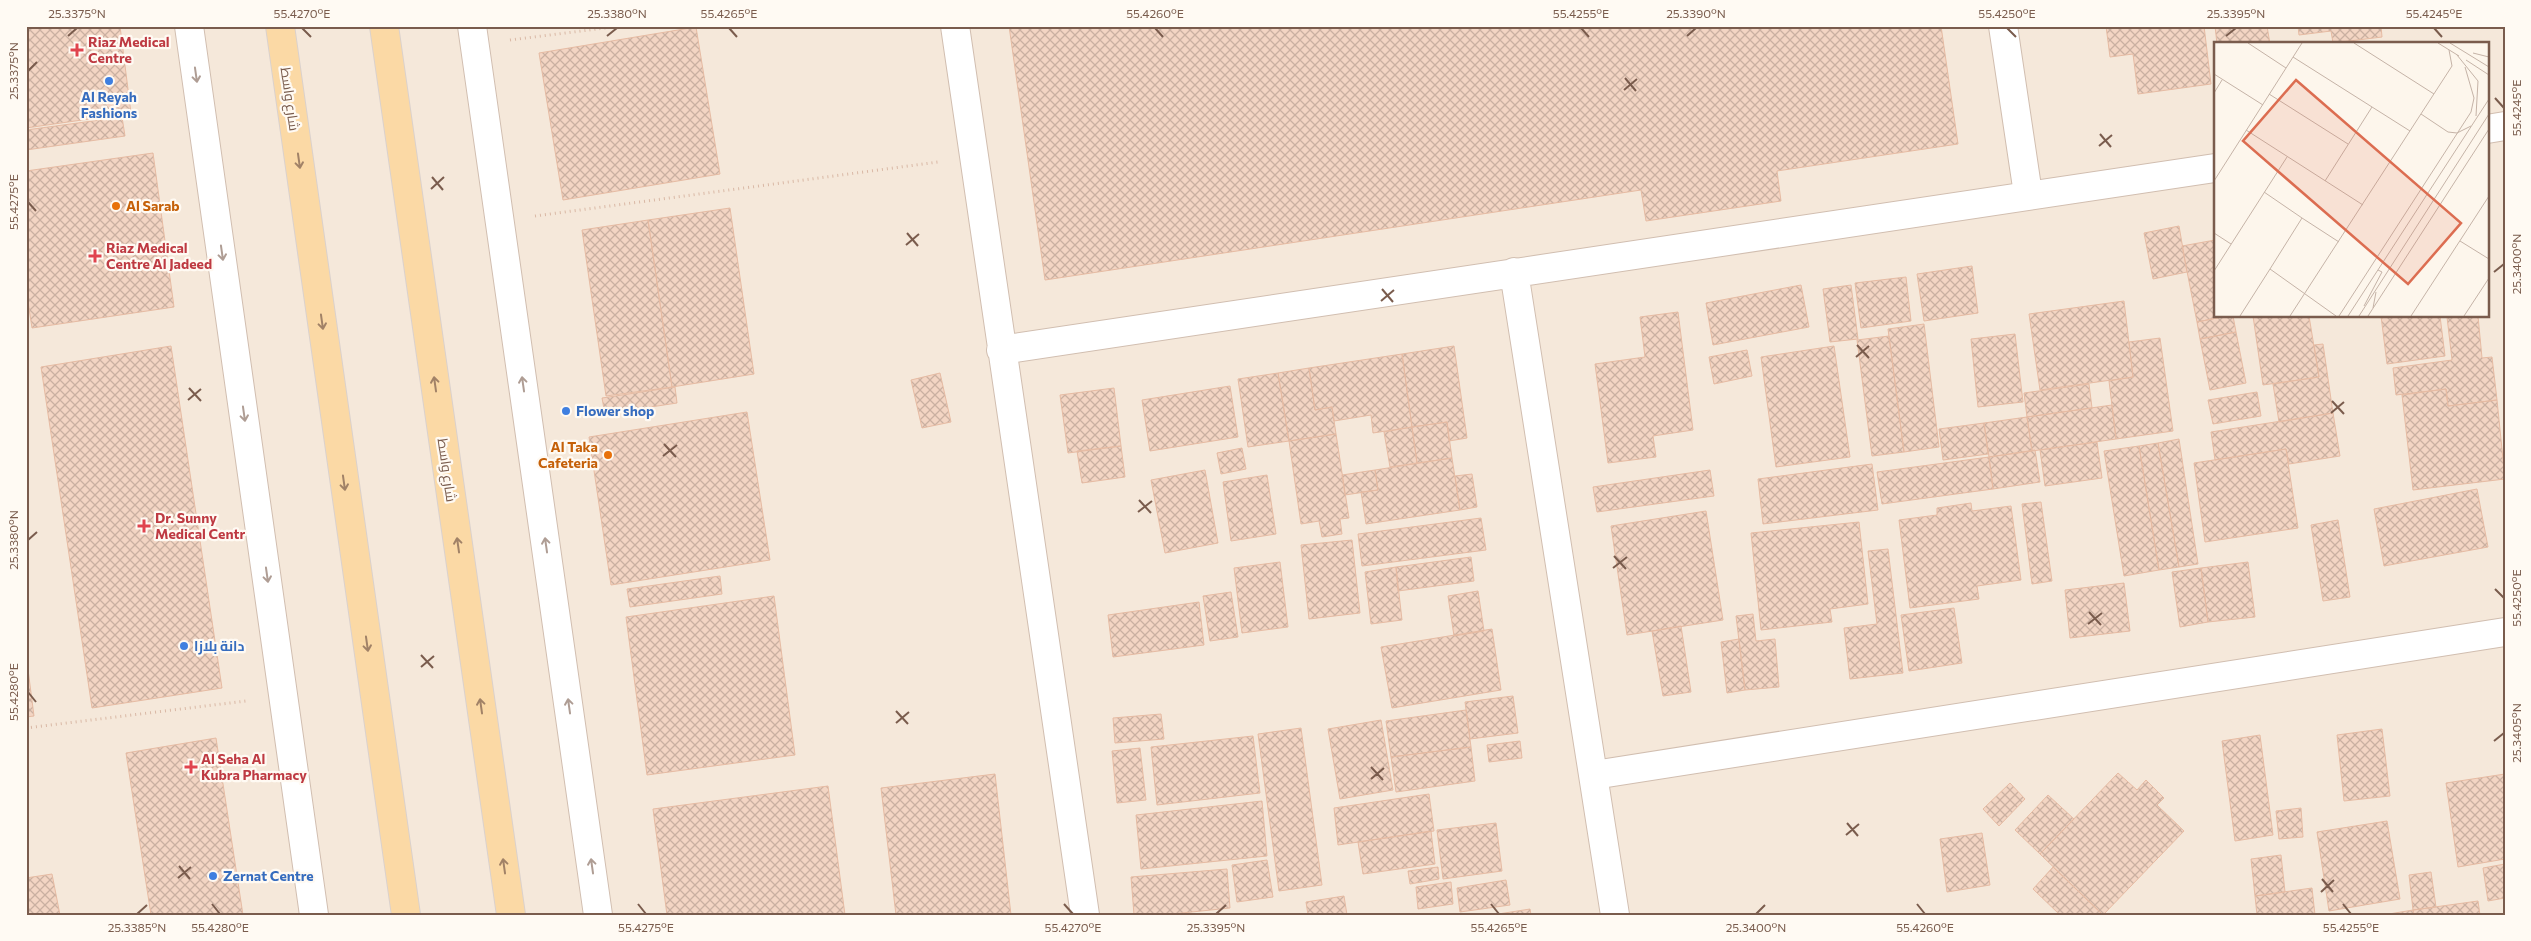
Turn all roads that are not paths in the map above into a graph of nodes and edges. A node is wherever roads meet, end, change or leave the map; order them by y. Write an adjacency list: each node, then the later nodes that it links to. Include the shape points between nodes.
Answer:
1 (190, 26): 15 (street, one-way to 15)
2 (280, 26): 16 (main road, شارع واسط, one-way to 16)
3 (384, 26): 17 (main road, شارع واسط, one-way to 3)
4 (955, 26): 12 (street)
5 (2003, 26): 10 (street)
6 (474, 36): 18 (street, one-way to 6)
7 (2505, 126): 8 (street)
8 (2488, 129)
9 (2214, 168): 10 (street)
10 (2028, 194): 11 (street)
11 (1514, 272): 12 (street); 14 (street)
12 (1001, 350): 19 (street)
13 (2505, 632): 14 (street)
14 (1594, 775): 20 (street)
15 (314, 915)
16 (406, 915)
17 (511, 915)
18 (598, 915)
19 (1085, 915)
20 (1615, 915)

